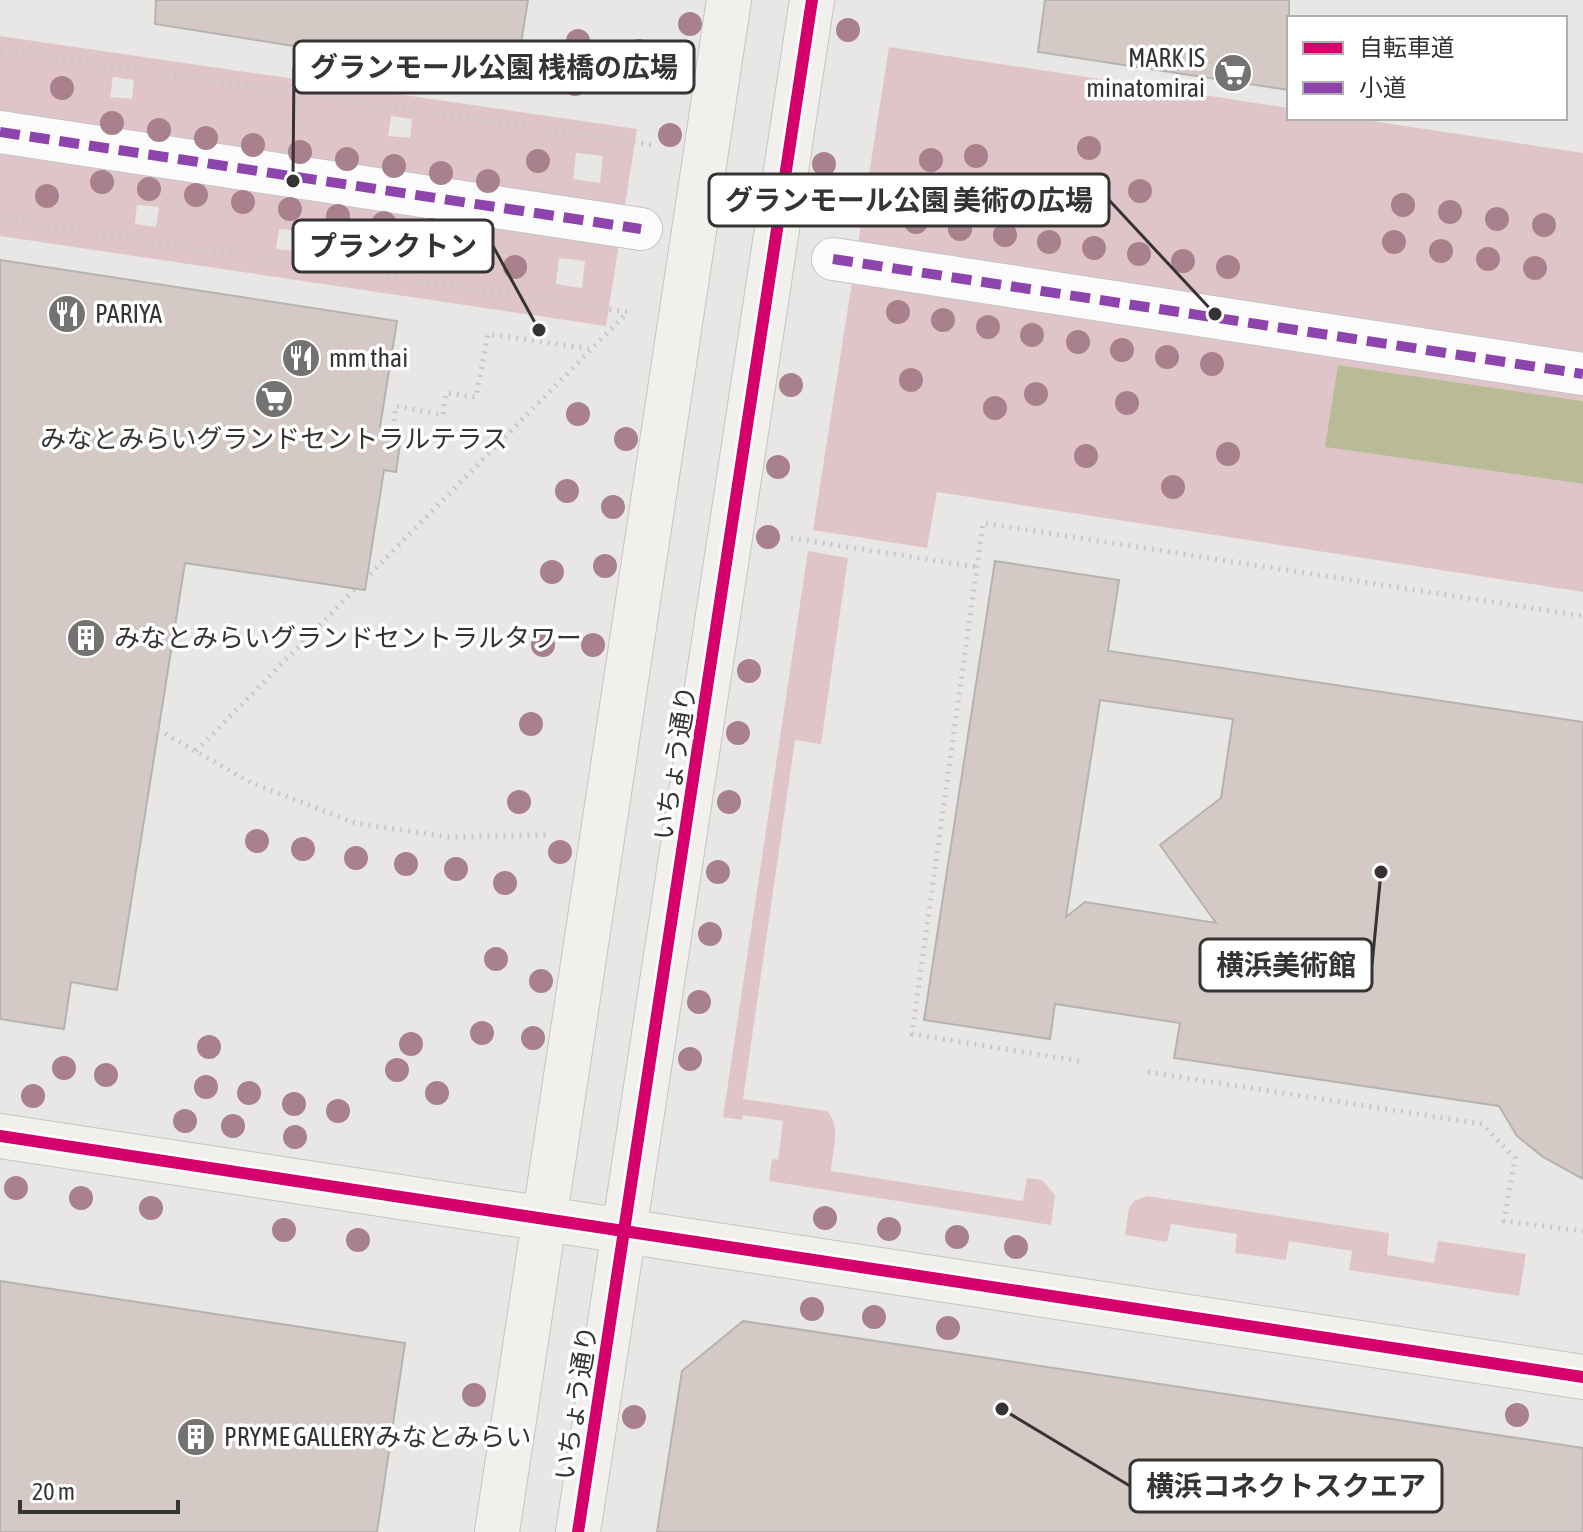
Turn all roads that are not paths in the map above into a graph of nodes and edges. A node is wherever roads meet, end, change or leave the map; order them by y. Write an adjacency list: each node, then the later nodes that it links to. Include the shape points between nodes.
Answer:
1 (729, 0): 8 (street)
2 (812, 0): 9 (street, いちょう通り)
3 (0, 132): 4 (street)
4 (641, 229)
5 (833, 259): 6 (street)
6 (1583, 374)
7 (0, 1136): 8 (street)
8 (543, 1218): 9 (street); 11 (street)
9 (626, 1231): 10 (street); 12 (street, いちょう通り)
10 (1583, 1377)
11 (497, 1532)
12 (578, 1532)

